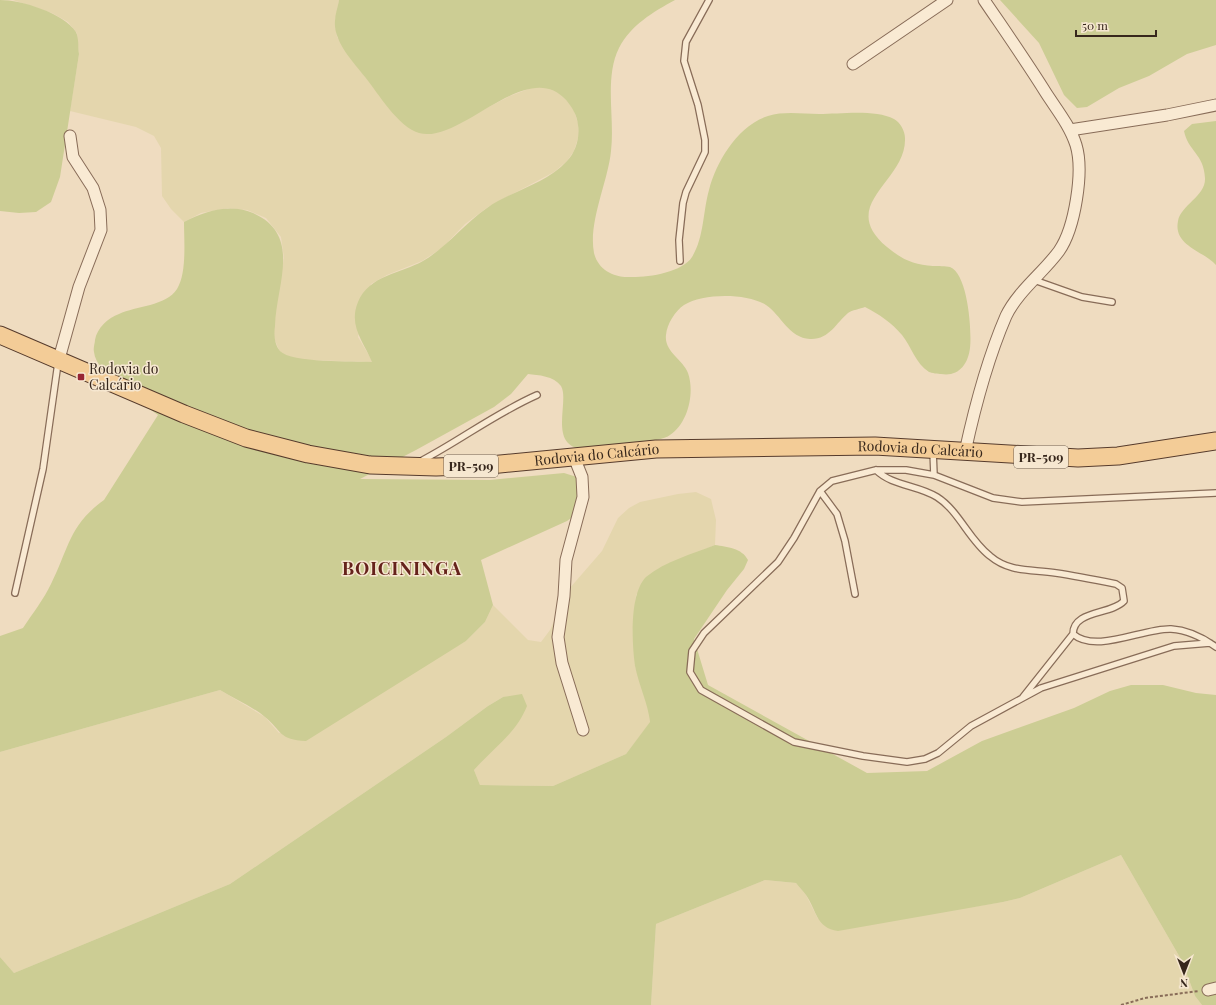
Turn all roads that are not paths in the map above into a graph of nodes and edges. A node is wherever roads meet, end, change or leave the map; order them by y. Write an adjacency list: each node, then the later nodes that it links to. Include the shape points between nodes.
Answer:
1 (709, 0): 8 (lane, via 686,42 684,61 700,112 706,152 683,203 679,240)
2 (947, 0): 4 (street)
3 (984, 0): 6 (street)
4 (853, 64)
5 (1216, 105): 6 (street)
6 (1070, 130): 9 (street, via 1077,147 1078,164 1074,216 1059,250)
7 (70, 136): 12 (street, via 73,158 92,188 100,210 101,230 79,287)
8 (680, 260)
9 (1034, 280): 10 (lane, via 1082,297); 16 (street, via 1007,315 977,398)
10 (1112, 302)
11 (0, 335): 12 (main road, Rodovia do Calcário / PR-509)
12 (59, 359): 18 (main road, Rodovia do Calcário / PR-509, via 184,414 246,438 308,454 363,464); 23 (lane, via 43,469)
13 (537, 395): 18 (lane, via 511,406)
14 (1216, 441): 16 (main road, Rodovia do Calcário / PR-509, via 1118,456 1078,458)
15 (933, 448): 16 (main road, Rodovia do Calcário / PR-509); 17 (main road, Rodovia do Calcário / PR-509, via 875,446 664,449); 20 (lane)
16 (965, 452)
17 (574, 457): 18 (main road, Rodovia do Calcário / PR-509, via 490,465); 29 (street, via 582,477 583,497 566,560 558,637 562,663)
18 (412, 466)
19 (876, 470): 20 (lane, via 906,470); 21 (lane, via 832,482); 25 (lane, via 889,480 938,497 950,508 988,556 1001,565 1016,570 1054,573 1116,584 1122,588 1124,601 1119,606 1084,617 1077,622)
20 (934, 474): 22 (lane, via 993,498 1022,502)
21 (820, 491): 24 (lane, via 837,514); 28 (lane, via 778,562 704,633 692,651 690,672 701,690 794,742 907,762 925,759 938,753 971,726)
22 (1216, 493)
23 (15, 593)
24 (855, 594)
25 (1073, 634): 26 (lane, via 1086,642 1171,629 1192,632); 28 (lane)
26 (1210, 643): 27 (lane); 28 (lane, via 1174,646 1041,688)
27 (1216, 647)
28 (1022, 698)
29 (583, 730)

